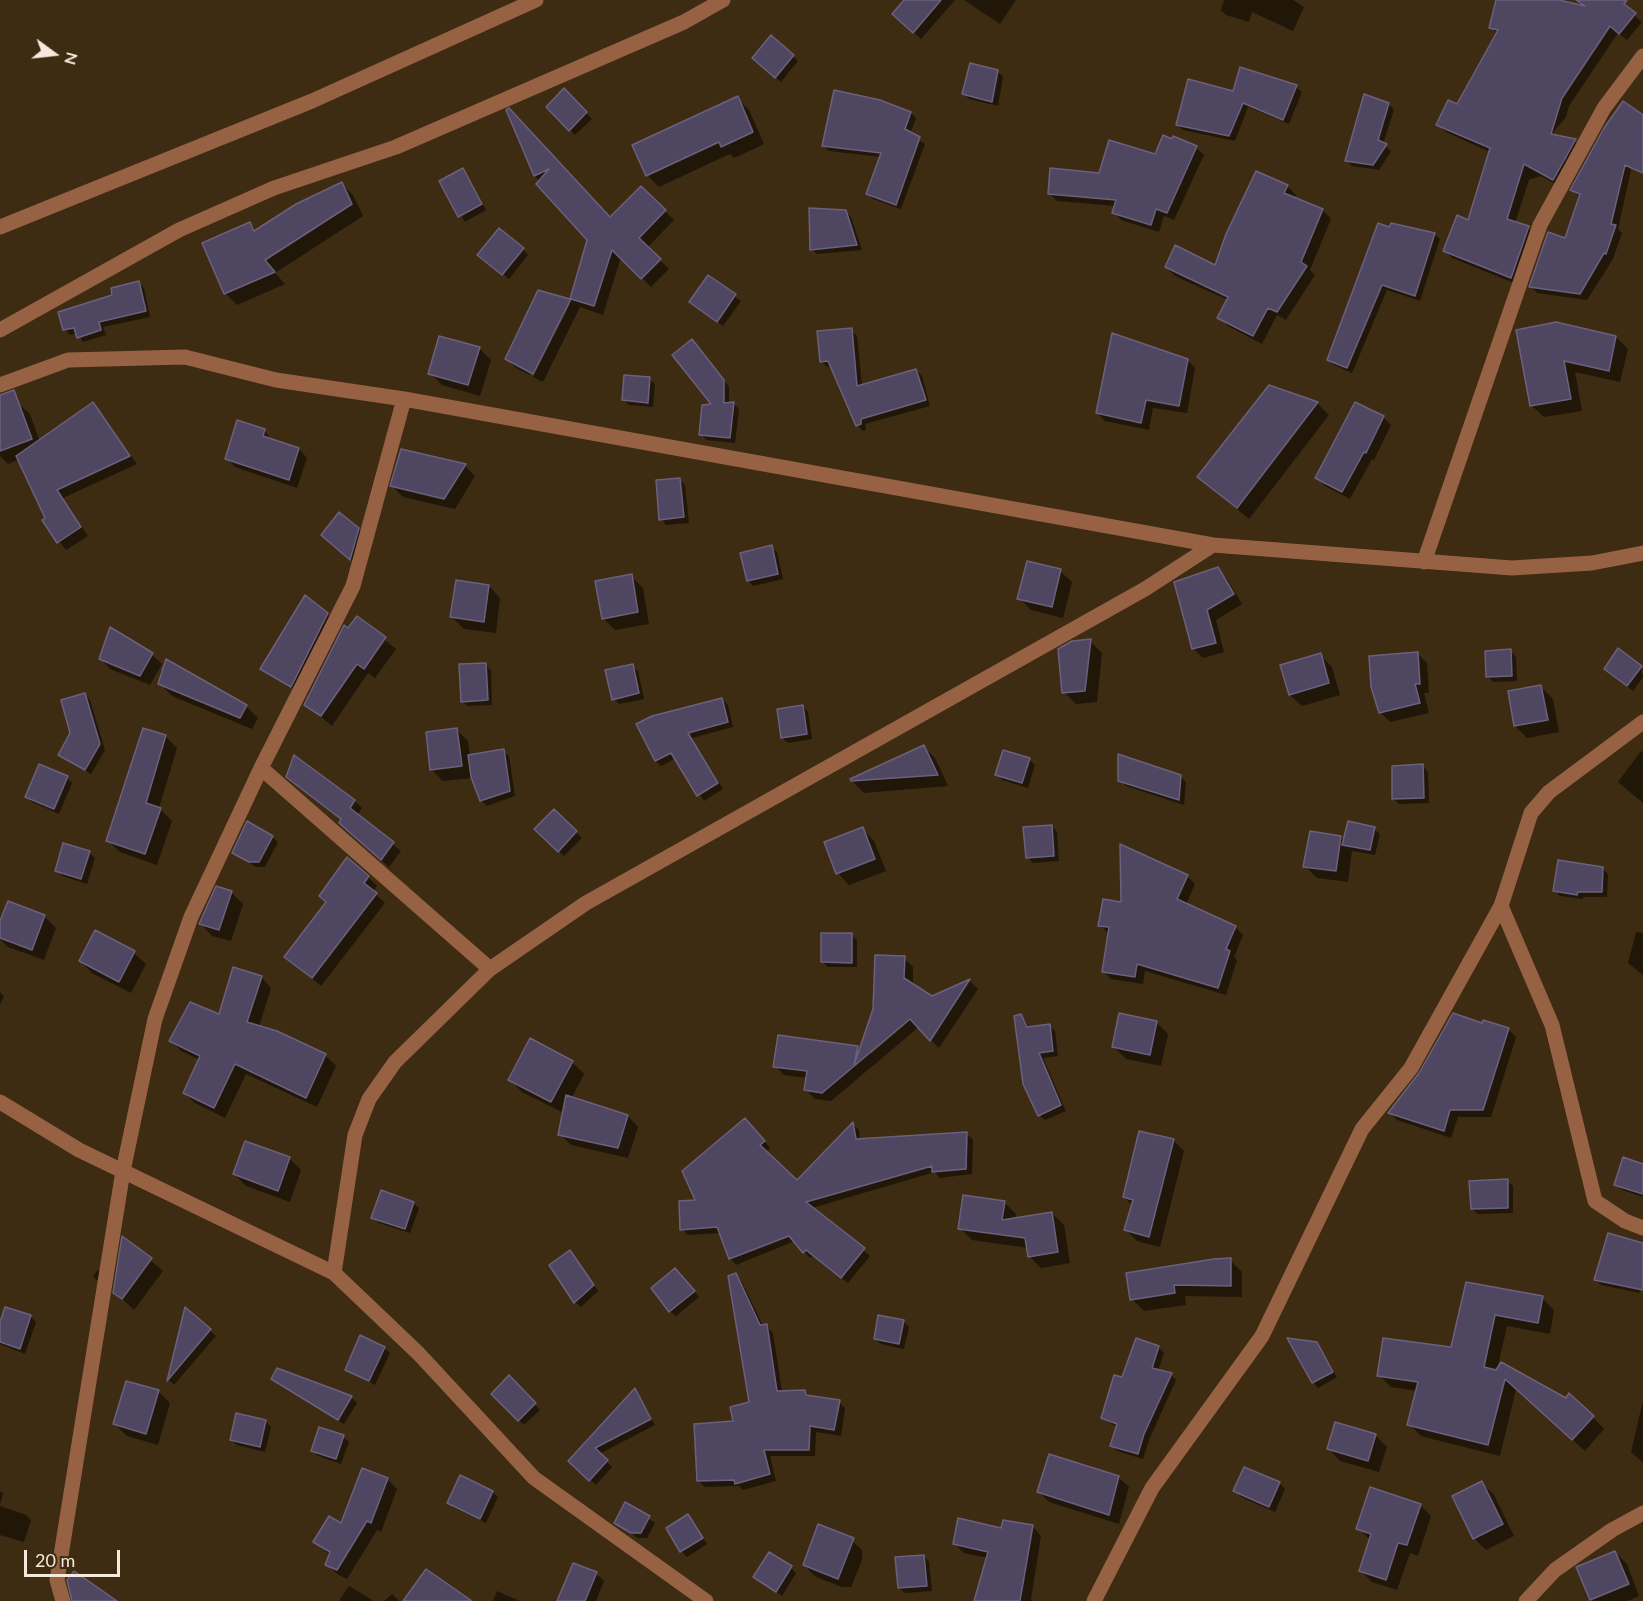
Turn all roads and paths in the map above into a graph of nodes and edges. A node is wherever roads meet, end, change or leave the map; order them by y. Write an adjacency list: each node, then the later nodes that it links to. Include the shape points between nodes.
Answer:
1 (536, 0): 4 (street, via 312,101)
2 (723, 0): 5 (street, via 684,22 396,147 274,188 179,230)
3 (1643, 56): 10 (street, via 1604,108 1540,225)
4 (0, 227)
5 (0, 330)
6 (0, 385): 7 (street, via 68,360 185,357 276,380)
7 (404, 399): 8 (street); 12 (street, via 353,586)
8 (1213, 545): 10 (street); 14 (street, via 1145,589 586,903)
9 (1643, 553): 10 (street, via 1592,563 1512,568)
10 (1424, 562)
11 (1643, 722): 13 (street, via 1549,792 1531,813)
12 (261, 768): 14 (street); 16 (street, via 191,917 155,1019)
13 (1501, 906): 17 (street, via 1552,1025 1595,1201); 22 (street, via 1411,1068 1362,1129 1262,1336 1152,1488)
14 (490, 969): 18 (street, via 394,1062 369,1099 355,1135)
15 (0, 1102): 16 (street, via 79,1150)
16 (123, 1171): 18 (street); 20 (street, via 57,1580)
17 (1643, 1228)
18 (334, 1273): 21 (street, via 419,1354 534,1478)
19 (1643, 1513): 23 (street, via 1555,1570)
20 (63, 1601)
21 (706, 1601)
22 (1094, 1601)
23 (1527, 1601)

